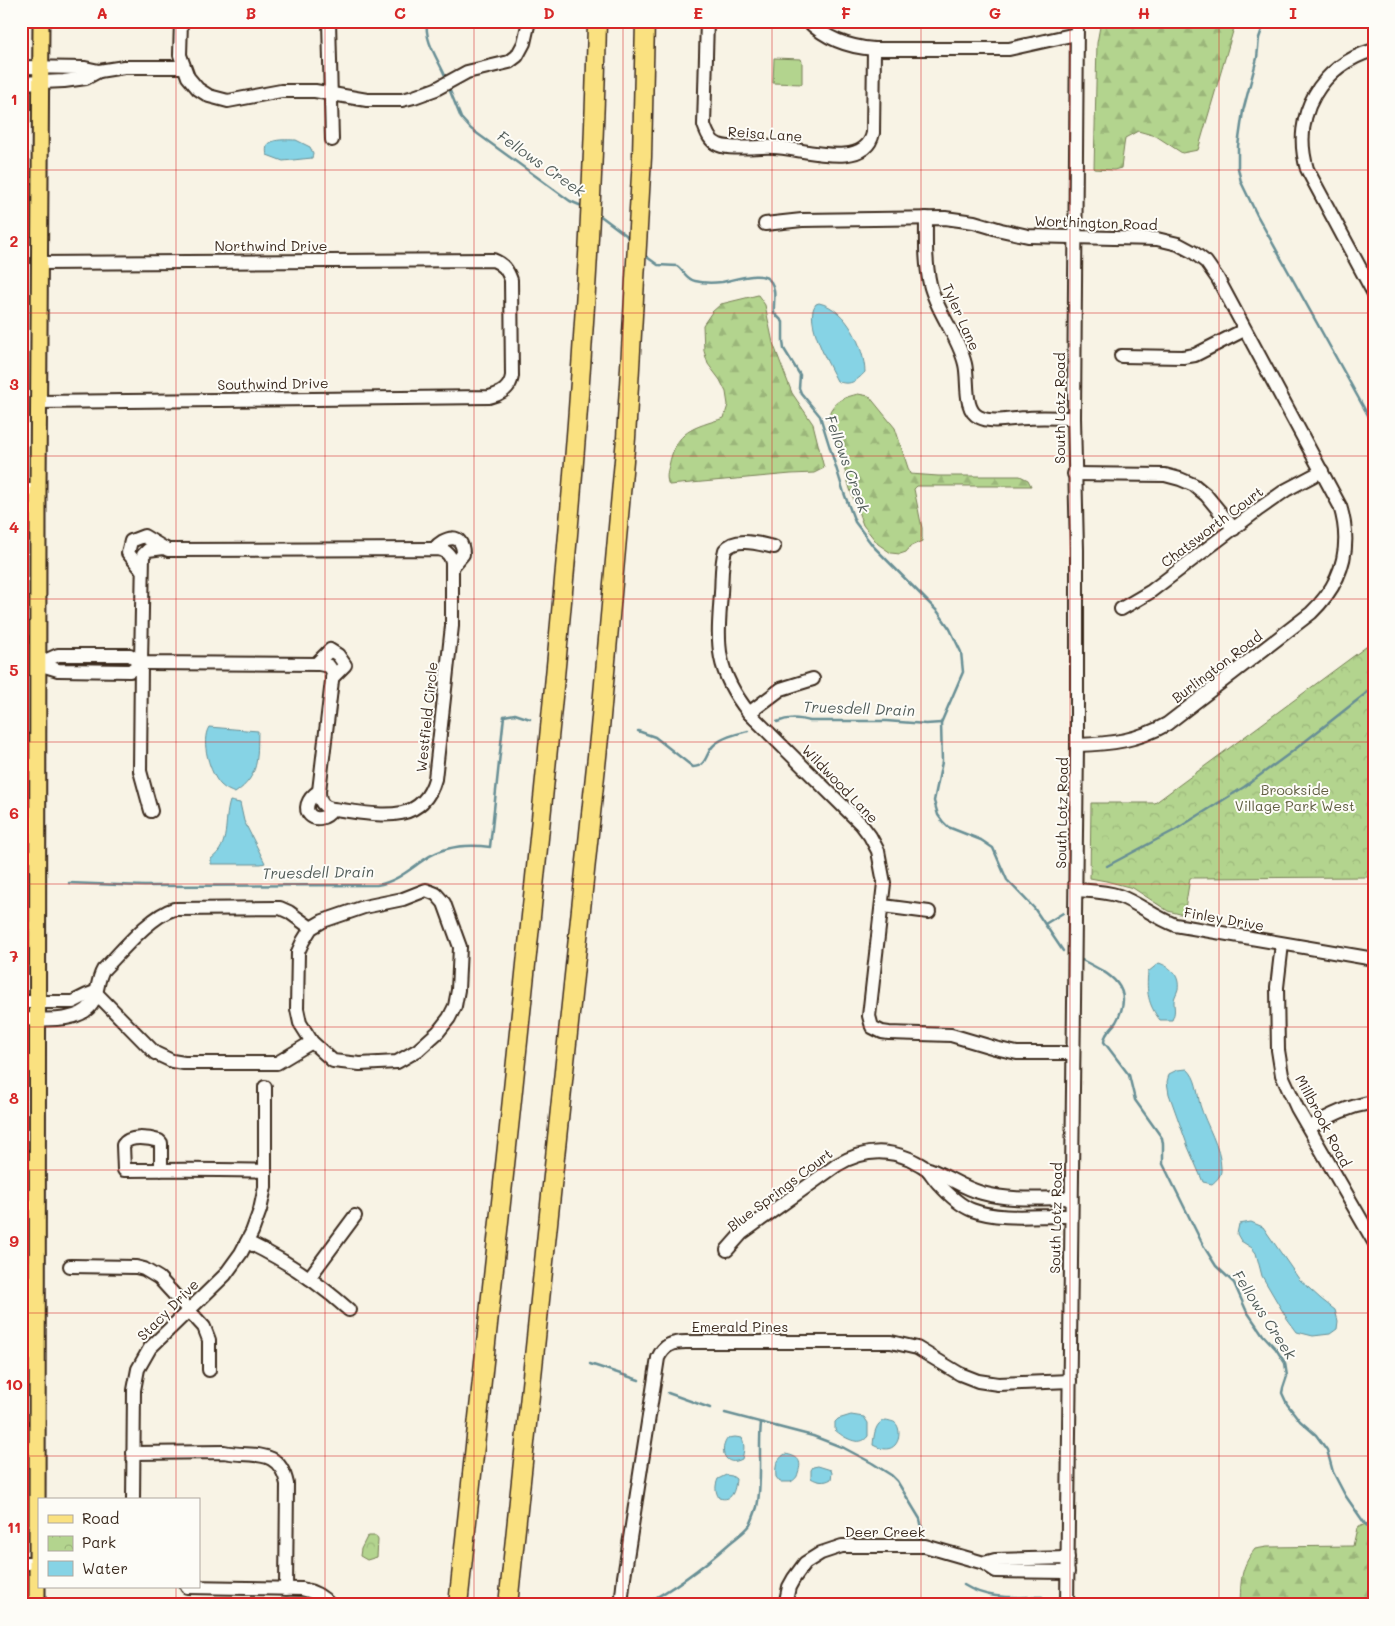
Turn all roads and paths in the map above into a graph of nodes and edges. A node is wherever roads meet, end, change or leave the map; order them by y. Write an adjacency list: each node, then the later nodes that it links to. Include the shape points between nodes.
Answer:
1 (41, 21): 14 (main road)
2 (181, 21): 13 (street)
3 (329, 21): 16 (street)
4 (528, 21): 16 (street, via 524,43 517,56 509,62 467,72 414,98 367,100)
5 (597, 21): 90 (highway, via 588,230 566,570)
6 (645, 21): 91 (highway, via 626,438 600,728)
7 (707, 21): 10 (street, Reisa Lane, via 704,125 713,142 724,147 775,147 829,155 861,151 872,140 873,133)
8 (808, 21): 10 (street, via 836,41)
9 (1076, 28): 10 (street, via 1009,49); 20 (street, South Lotz Road)
10 (874, 49)
11 (1374, 50): 22 (street, via 1344,63 1325,80 1312,100 1304,127 1308,169)
12 (21, 67): 14 (street)
13 (183, 67): 14 (street, via 124,67 99,71 86,78); 16 (street, via 198,89 228,101 281,91)
14 (40, 75): 15 (street); 21 (main road)
15 (21, 83)
16 (331, 94): 17 (street)
17 (332, 140)
18 (926, 218): 19 (street, Worthington Road, via 802,220); 20 (street, Worthington Road, via 960,219 1020,235); 27 (street, Tyler Lane, via 930,284 963,356 971,411 977,417 990,420)
19 (765, 224)
20 (1076, 238): 23 (street, Worthington Road, via 1156,239 1186,248 1212,270); 27 (street, South Lotz Road)
21 (38, 263): 25 (street, Northwind Drive, via 493,260 502,265 510,280 512,376); 26 (main road)
22 (1374, 294)
23 (1244, 330): 24 (street, via 1183,357); 28 (street, Worthington Road)
24 (1121, 356)
25 (506, 390): 26 (street, Southwind Drive, via 489,397)
26 (38, 402): 31 (main road)
27 (1074, 418): 29 (street, South Lotz Road)
28 (1322, 471): 32 (street, Chatsworth Court, via 1286,490); 35 (street, Worthington Road, via 1343,516 1346,539)
29 (1074, 474): 32 (street, via 1165,475 1180,479 1206,495); 42 (street, South Lotz Road)
30 (21, 490): 31 (street)
31 (38, 490): 38 (main road)
32 (1234, 528): 37 (street, Chatsworth Court, via 1150,592)
33 (774, 547): 41 (street, Wildwood Lane, via 739,542 728,547 724,555 718,643 730,684)
34 (164, 548): 36 (street, Westfield Circle, via 148,550 143,555); 36 (street, Westfield Circle, via 144,536 131,541 128,553); 39 (street, Westfield Circle, via 434,549 448,553 452,559 452,626 433,787 420,806 401,814 333,809 321,804 319,790 333,672 329,666)
35 (1343, 563): 42 (street, Burlington Road, via 1331,590 1311,613 1167,724 1123,742)
36 (142, 570): 39 (street, Westfield Circle)
37 (1121, 609)
38 (38, 664): 39 (street, via 58,655 130,655); 52 (main road)
39 (141, 664): 43 (street, via 140,771)
40 (813, 679): 41 (street, via 781,689)
41 (749, 713): 45 (street, Wildwood Lane, via 870,836 884,874)
42 (1077, 745): 44 (street, South Lotz Road)
43 (151, 810)
44 (1076, 890): 48 (street, Finley Drive, via 1120,896 1175,925); 58 (street, South Lotz Road)
45 (883, 906): 46 (street); 58 (street, Wildwood Lane, via 869,1016 872,1027 888,1033 951,1034 1017,1053)
46 (929, 912)
47 (310, 928): 50 (street, via 280,908 167,911 103,970); 57 (street, via 298,952 297,1009 300,1023); 57 (street, via 364,907 403,899 426,890 444,902 460,947 458,990 450,1018 430,1040 408,1057 397,1062 340,1063 332,1061)
48 (1282, 944): 49 (street, Finley Drive); 61 (street, Millbrook Road, via 1277,987 1279,1060 1290,1094)
49 (1374, 959)
50 (95, 992): 53 (street); 54 (street, via 92,1003); 57 (street, via 155,1053 172,1061 278,1063)
51 (21, 1002): 52 (street)
52 (38, 1002): 53 (street); 56 (main road)
53 (73, 1002): 54 (street)
54 (79, 1015): 56 (street)
55 (21, 1019): 56 (street)
56 (38, 1019): 78 (main road)
57 (312, 1042)
58 (1073, 1053): 66 (street, South Lotz Road)
59 (265, 1087): 64 (street, Stacy Drive)
60 (1374, 1102): 61 (street, via 1339,1112)
61 (1310, 1128): 71 (street, Millbrook Road)
62 (926, 1169): 65 (street); 67 (street, Blue Springs Court, via 962,1205); 72 (street, Blue Springs Court, via 894,1154 878,1152 854,1156 742,1233)
63 (161, 1170): 64 (street)
64 (265, 1171): 70 (street, Stacy Drive, via 260,1210)
65 (985, 1194): 66 (street, via 1013,1198); 67 (street)
66 (1071, 1198): 69 (street, South Lotz Road)
67 (981, 1212): 69 (street, Blue Springs Court, via 1001,1216)
68 (355, 1216): 74 (street)
69 (1071, 1216): 80 (street, South Lotz Road)
70 (247, 1242): 74 (street); 75 (street, Stacy Drive, via 225,1275)
71 (1374, 1242)
72 (727, 1250)
73 (70, 1266): 75 (street, via 144,1269 159,1278)
74 (309, 1278): 76 (street)
75 (189, 1310): 79 (street, via 208,1335); 81 (street, Stacy Drive, via 150,1348 138,1369 134,1392)
76 (349, 1310)
77 (21, 1341): 78 (street)
78 (38, 1342): 84 (main road)
79 (209, 1370)
80 (1070, 1381): 85 (street, South Lotz Road); 92 (street, Emerald Pines, via 998,1384 978,1381 917,1348 891,1342 672,1343 662,1350 658,1358)
81 (133, 1453): 82 (street, Stacy Drive); 87 (street, via 224,1452 268,1456 274,1460 283,1471 287,1484)
82 (133, 1498)
83 (21, 1563): 84 (street)
84 (38, 1563): 88 (main road)
85 (1068, 1565): 93 (street, Deer Creek, via 996,1570 984,1563 925,1546 842,1546 814,1557 799,1570 789,1587); 94 (street, South Lotz Road)
86 (200, 1587): 87 (street)
87 (286, 1588): 89 (street, via 312,1591)
88 (37, 1605)
89 (330, 1605)
90 (458, 1605)
91 (508, 1605)
92 (621, 1605)
93 (785, 1605)
94 (1067, 1605)

